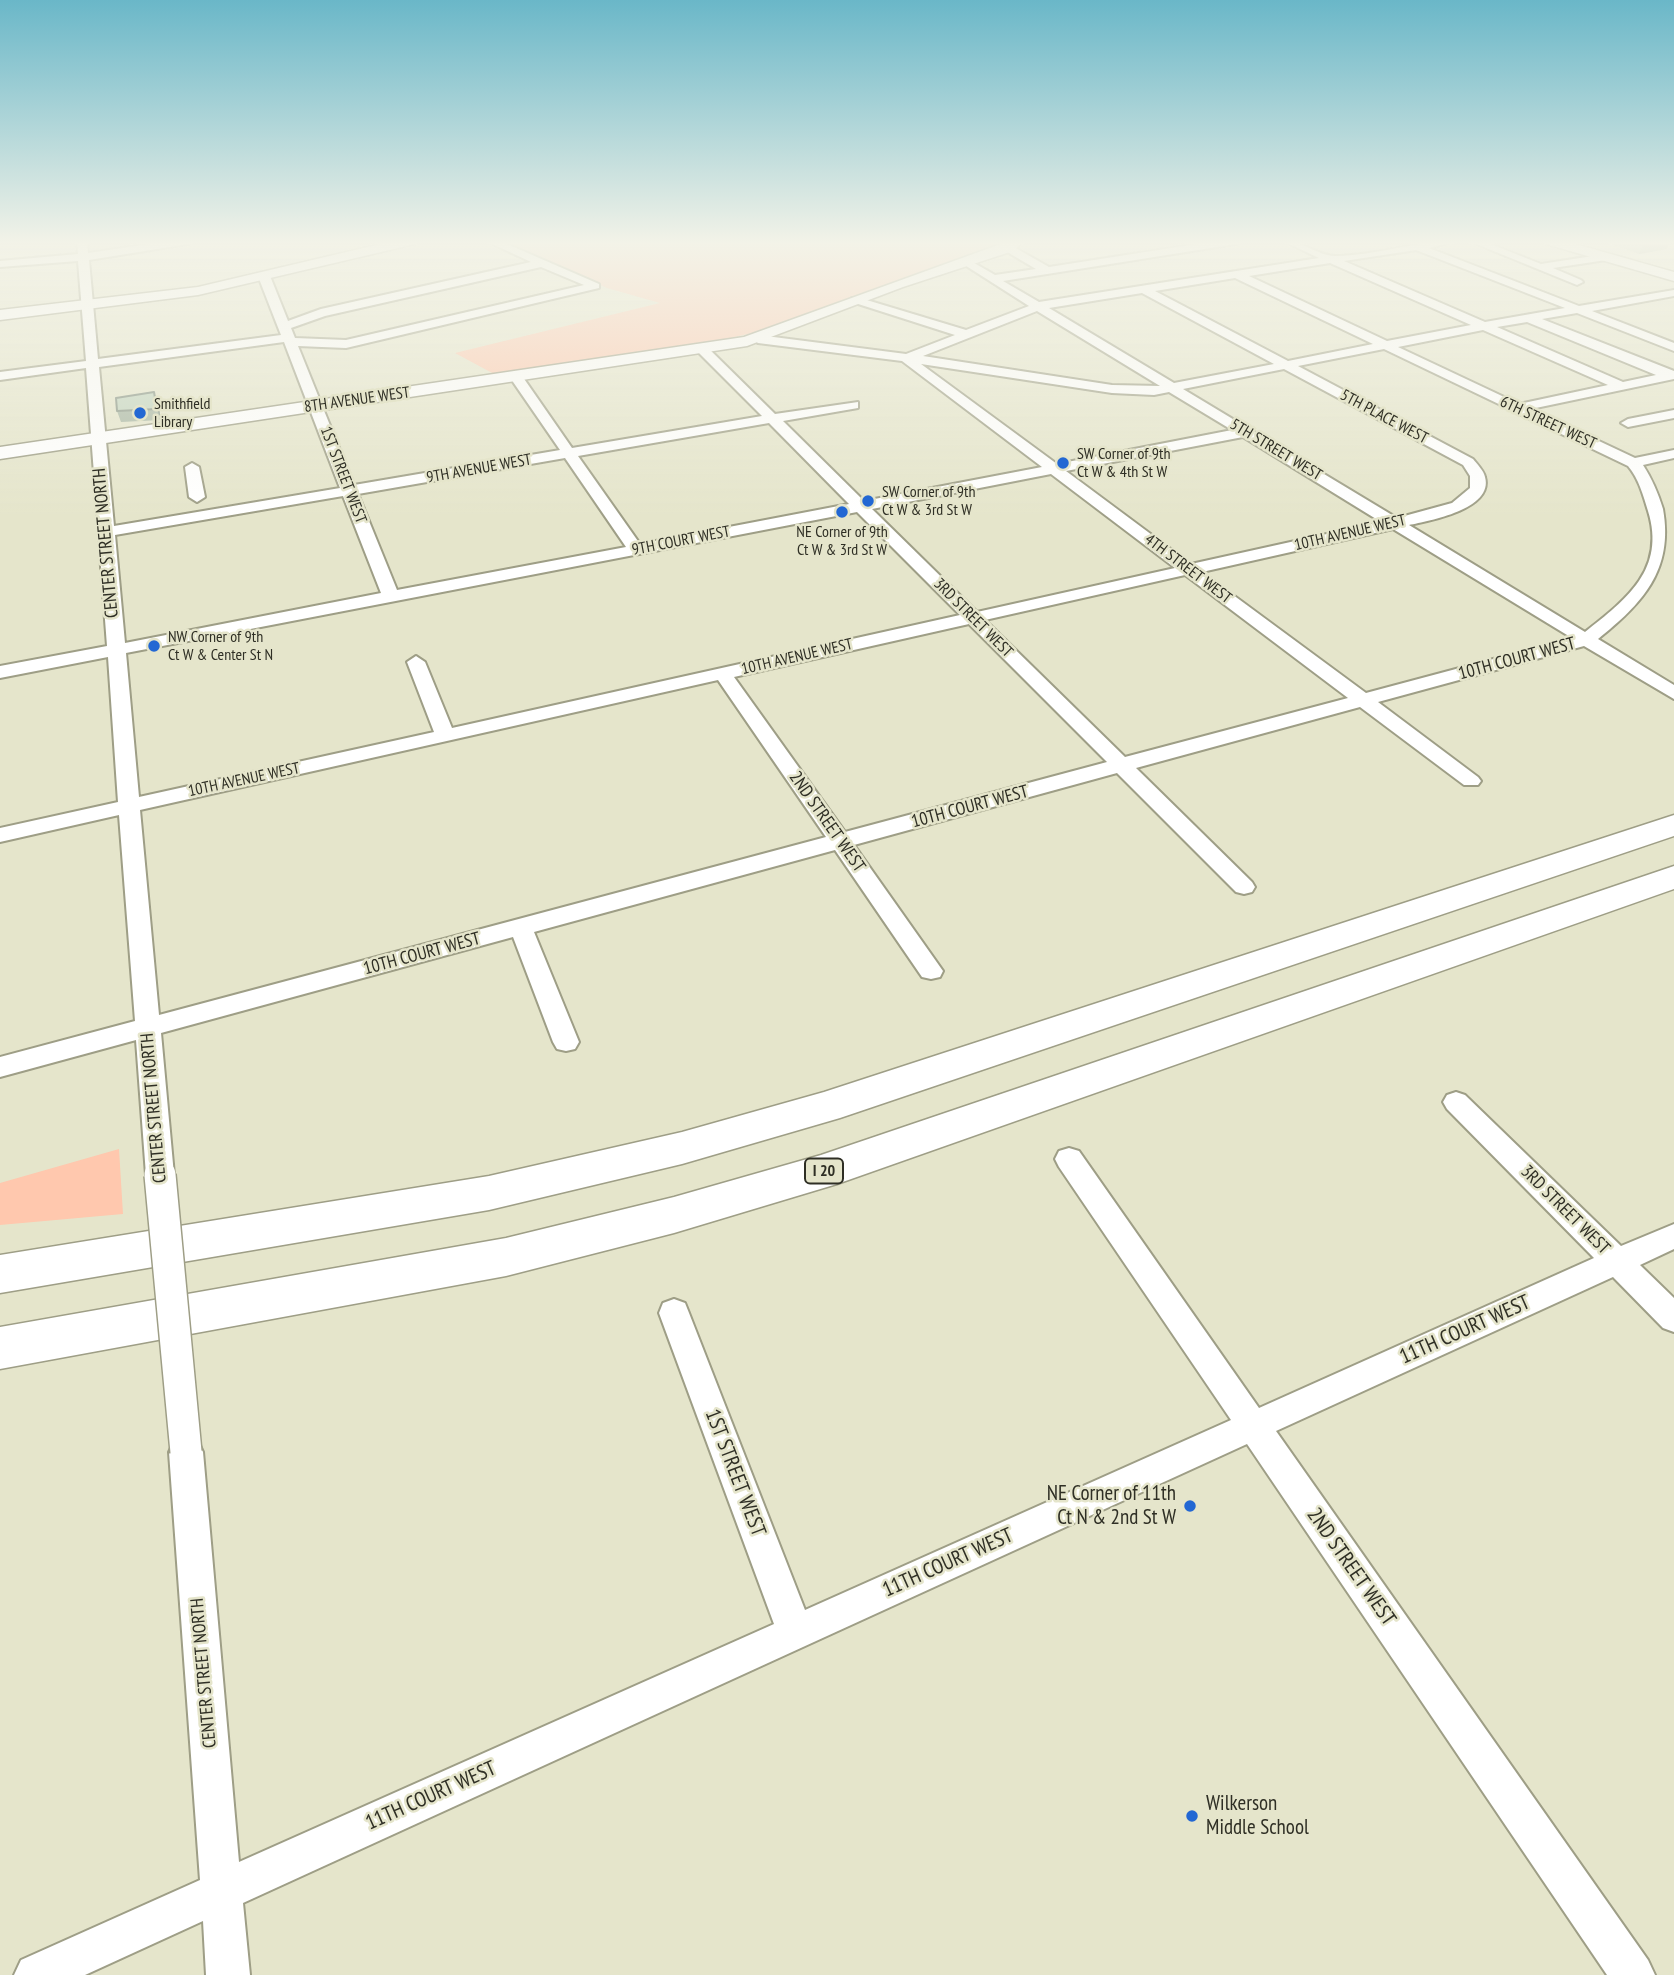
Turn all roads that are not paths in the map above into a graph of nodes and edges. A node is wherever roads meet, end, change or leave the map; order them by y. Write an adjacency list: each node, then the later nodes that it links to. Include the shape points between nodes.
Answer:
1 (89, 333): 22 (street, CENTER STREET NORTH)
2 (291, 333): 14 (street)
3 (393, 333): 14 (street, via 346,344)
4 (773, 333): 16 (main road, 8TH AVENUE WEST)
5 (1083, 333): 28 (street, 5TH STREET WEST)
6 (1226, 333): 23 (street, 5TH PLACE WEST)
7 (1358, 333): 18 (street, 6TH STREET WEST)
8 (1447, 333): 18 (street)
9 (1500, 333): 27 (street)
10 (1566, 333): 17 (street)
11 (1639, 333): 15 (street)
12 (1655, 333): 15 (street)
13 (965, 334): 21 (street)
14 (288, 335): 22 (street); 30 (street, 1ST STREET WEST)
15 (1644, 335): 17 (street); 19 (street)
16 (758, 339): 20 (main road, 8TH AVENUE WEST); 21 (street)
17 (1593, 344): 24 (street)
18 (1385, 345): 23 (street); 31 (street, 6TH STREET WEST)
19 (1674, 347)
20 (701, 348): 26 (main road, 8TH AVENUE WEST); 33 (street, 3RD STREET WEST)
21 (906, 358): 28 (street, via 1112,389); 42 (street, 4TH STREET WEST)
22 (92, 364): 25 (street); 36 (street, CENTER STREET NORTH)
23 (1286, 365): 28 (street); 47 (street, 5TH PLACE WEST, via 1468,462 1480,481)
24 (1672, 375): 27 (street)
25 (0, 376)
26 (515, 376): 30 (main road, 8TH AVENUE WEST); 38 (street)
27 (1622, 386): 31 (street)
28 (1174, 388): 35 (street, 5TH STREET WEST)
29 (853, 405): 33 (street, 9TH AVENUE WEST)
30 (316, 406): 36 (main road, 8TH AVENUE WEST); 43 (street, 1ST STREET WEST)
31 (1517, 408): 40 (street, 6TH STREET WEST)
32 (1674, 414): 34 (street)
33 (772, 419): 38 (street, 9TH AVENUE WEST); 48 (street, 3RD STREET WEST)
34 (1628, 423)
35 (1246, 432): 42 (street, 9TH COURT WEST); 49 (street, 5TH STREET WEST)
36 (97, 438): 37 (main road, 8TH AVENUE WEST); 50 (street, CENTER STREET NORTH)
37 (0, 453)
38 (569, 454): 43 (street, 9TH AVENUE WEST); 51 (street)
39 (1674, 454): 40 (street)
40 (1633, 463): 44 (street, 10TH COURT WEST)
41 (192, 467): 45 (street)
42 (1054, 469): 48 (street, 9TH COURT WEST); 52 (street, 4TH STREET WEST)
43 (349, 491): 50 (street, 9TH AVENUE WEST); 53 (street, 1ST STREET WEST)
44 (1651, 496): 46 (street); 55 (street, 10TH COURT WEST, via 1662,533 1661,554 1652,574 1627,607)
45 (197, 497)
46 (1674, 498)
47 (1464, 503): 49 (street, 10TH AVENUE WEST)
48 (860, 506): 51 (street, 9TH COURT WEST); 54 (street, 3RD STREET WEST)
49 (1397, 523): 52 (street, 10TH AVENUE WEST); 55 (street, 5TH STREET WEST)
50 (105, 532): 56 (street, CENTER STREET NORTH)
51 (636, 550): 53 (street, 9TH COURT WEST)
52 (1188, 569): 54 (street, 10TH AVENUE WEST); 61 (street, 4TH STREET WEST)
53 (391, 597): 56 (street, 9TH COURT WEST)
54 (972, 618): 59 (street, 10TH AVENUE WEST); 63 (street, 3RD STREET WEST)
55 (1586, 640): 60 (street, 5TH STREET WEST); 61 (street, 10TH COURT WEST)
56 (115, 650): 58 (street, 9TH COURT WEST); 65 (street, CENTER STREET NORTH)
57 (416, 662): 62 (street)
58 (0, 672)
59 (723, 674): 62 (street, 10TH AVENUE WEST); 68 (street, 2ND STREET WEST)
60 (1674, 693)
61 (1363, 700): 63 (street, 10TH COURT WEST); 64 (street, 4TH STREET WEST)
62 (445, 736): 65 (street, 10TH AVENUE WEST)
63 (1122, 766): 68 (street, 10TH COURT WEST); 70 (street, 3RD STREET WEST)
64 (1471, 781)
65 (128, 805): 67 (street, 10TH AVENUE WEST); 73 (street, CENTER STREET NORTH)
66 (1674, 825): 79 (highway, via 826,1107 682,1149 489,1193)
67 (0, 835)
68 (841, 842): 71 (street, 10TH COURT WEST); 72 (street, 2ND STREET WEST)
69 (1674, 877): 85 (highway, I 20, via 822,1172 674,1215 506,1257)
70 (1244, 887)
71 (521, 928): 73 (street, 10TH COURT WEST); 74 (street)
72 (931, 971)
73 (147, 1028): 75 (street, 10TH COURT WEST); 88 (street, CENTER STREET NORTH, bridge)
74 (566, 1042)
75 (0, 1067)
76 (1456, 1102): 81 (street, 3RD STREET WEST)
77 (1069, 1159): 86 (street, 2ND STREET WEST)
78 (1674, 1236): 81 (street, 11TH COURT WEST)
79 (102, 1256): 80 (highway); 82 (highway)
80 (0, 1260)
81 (1617, 1262): 84 (street, 3RD STREET WEST); 86 (street, 11TH COURT WEST)
82 (0, 1273)
83 (674, 1313): 87 (street, 1ST STREET WEST)
84 (1674, 1318)
85 (0, 1348)
86 (1253, 1426): 87 (street, 11TH COURT WEST); 91 (street, 2ND STREET WEST)
87 (795, 1632): 88 (street, 11TH COURT WEST)
88 (221, 1890): 89 (street, 11TH COURT WEST); 90 (street, CENTER STREET NORTH)
89 (36, 1975)
90 (228, 1975)
91 (1633, 1975)

